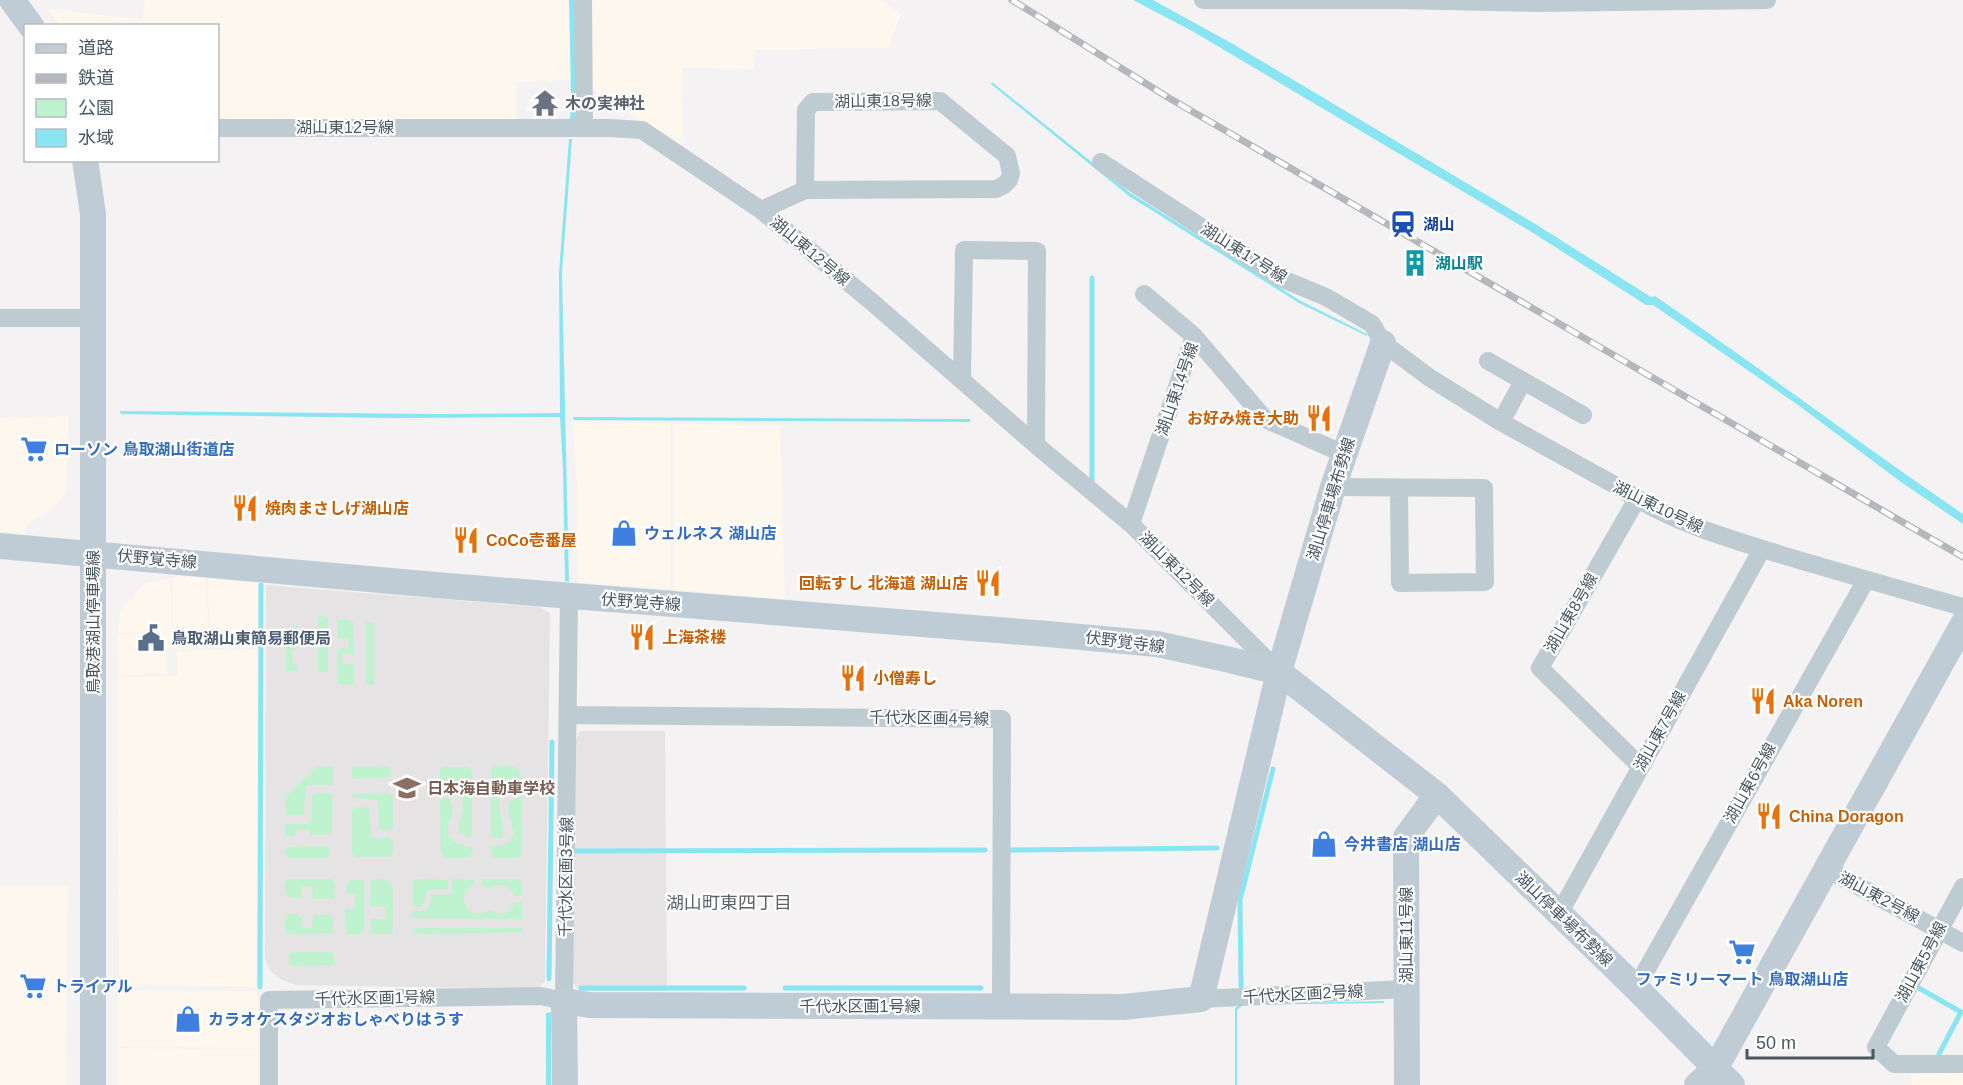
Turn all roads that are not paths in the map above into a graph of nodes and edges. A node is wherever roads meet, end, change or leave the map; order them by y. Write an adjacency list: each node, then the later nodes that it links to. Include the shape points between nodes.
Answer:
1 (12, 0): 6 (main road)
2 (583, 0): 8 (street)
3 (1203, 0): 4 (street)
4 (1716, 0): 5 (street)
5 (1767, 0)
6 (30, 24)
7 (219, 128): 8 (street, 湖山東12号線)
8 (584, 128): 12 (street, 湖山東12号線, via 642,130)
9 (85, 162): 15 (main road, 鳥取港湖山停車場線, via 93,214)
10 (1101, 162): 17 (street, 湖山東17号線, via 1280,278 1326,297 1372,324)
11 (804, 190): 11 (street, 湖山東18号線, via 996,189 1009,180 1011,172 1007,156 940,101 813,102 806,110); 12 (street, 湖山東18号線)
12 (761, 210): 19 (street, 湖山東12号線)
13 (1144, 294): 16 (street)
14 (0, 318): 15 (street)
15 (94, 318): 31 (main road, 鳥取港湖山停車場線)
16 (1194, 336): 24 (street, 湖山東14号線, via 1265,419); 28 (street, 湖山東14号線)
17 (1383, 343): 22 (street, 湖山東10号線); 24 (main road, 湖山停車場布勢線)
18 (1488, 362): 20 (street)
19 (962, 380): 23 (street, 湖山東12号線); 23 (street, via 964,250 1037,251)
20 (1523, 381): 21 (street); 22 (street)
21 (1583, 415)
22 (1501, 422): 27 (street, 湖山東10号線)
23 (1036, 445): 28 (street, 湖山東12号線)
24 (1344, 454): 25 (main road, 湖山停車場布勢線)
25 (1333, 487): 26 (street); 36 (main road, 湖山停車場布勢線)
26 (1400, 489): 26 (street, via 1484,488 1485,582 1400,583)
27 (1637, 500): 30 (street, 湖山東10号線, via 1692,526); 38 (street, 湖山東8号線, via 1540,668)
28 (1131, 524): 36 (street, 湖山東12号線)
29 (0, 546): 31 (main road, 伏野覚寺線)
30 (1762, 549): 32 (street, 湖山東10号線); 38 (street, 湖山東7号線)
31 (93, 553): 33 (main road, 伏野覚寺線); 52 (main road, 鳥取港湖山停車場線)
32 (1866, 580): 34 (street, 湖山東10号線); 45 (street, 湖山東6号線)
33 (569, 596): 36 (main road, 伏野覚寺線, via 1157,644); 37 (street, 千代水区画3号線)
34 (1963, 607)
35 (1963, 624): 40 (main road, 湖山停車場布勢線)
36 (1279, 672): 39 (main road, 湖山停車場布勢線); 47 (main road)
37 (568, 715): 48 (street, 千代水区画3号線); 49 (street, 千代水区画4号線, via 1002,719)
38 (1640, 766): 42 (street, 湖山東7号線)
39 (1437, 795): 42 (main road, 湖山停車場布勢線); 46 (main road, 湖山東11号線, via 1406,837)
40 (1827, 868): 43 (street, 湖山東2号線); 51 (main road, 湖山停車場布勢線)
41 (1963, 887): 43 (street, 湖山東5号線)
42 (1559, 914): 45 (main road, 湖山停車場布勢線)
43 (1938, 929): 44 (street, 湖山東2号線); 50 (street, 湖山東5号線, via 1876,1047 1894,1064)
44 (1963, 943)
45 (1636, 988): 51 (main road, 湖山停車場布勢線)
46 (1406, 989): 47 (street, 千代水区画2号線); 55 (main road, 湖山東11号線)
47 (1201, 999): 49 (main road, 千代水区画1号線, via 1123,1007)
48 (564, 1001): 49 (main road, 千代水区画1号線, via 590,1005); 53 (street, 千代水区画1号線, via 541,996 269,1000); 54 (main road, 千代水区画3号線)
49 (1001, 1007)
50 (1963, 1064)
51 (1714, 1080)
52 (93, 1085)
53 (269, 1085)
54 (565, 1085)
55 (1407, 1085)

